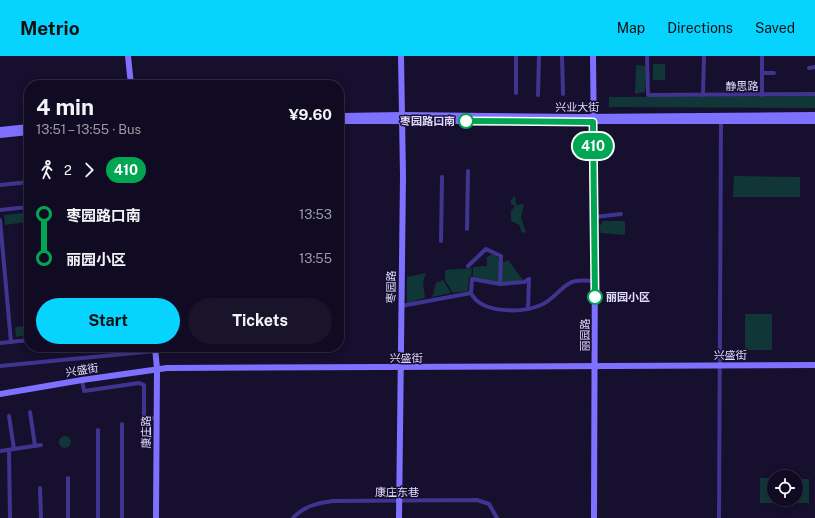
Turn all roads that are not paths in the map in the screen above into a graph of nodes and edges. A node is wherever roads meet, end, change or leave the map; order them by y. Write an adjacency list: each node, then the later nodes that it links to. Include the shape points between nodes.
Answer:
1 (128, 56): 14 (street)
2 (401, 56): 23 (street, 枣园路)
3 (516, 56): 15 (street)
4 (539, 56): 18 (street)
5 (562, 56): 16 (street)
6 (593, 56): 24 (street, 丽园路)
7 (648, 56): 19 (street, 静思路, via 648,95)
8 (704, 56): 19 (street)
9 (762, 56): 12 (street)
10 (815, 67): 11 (street)
11 (809, 68)
12 (762, 73): 13 (street); 20 (street)
13 (774, 73)
14 (130, 80)
15 (516, 93)
16 (563, 94)
17 (815, 94): 20 (street, 静思路)
18 (538, 95)
19 (703, 95): 20 (street, 静思路)
20 (762, 95)
21 (815, 115): 24 (street, 兴业大街)
22 (344, 116): 23 (street, 兴业大街)
23 (402, 118): 24 (street, 兴业大街); 25 (street, 兴业大街); 47 (street, 枣园路)
24 (593, 119): 26 (street, 兴业大街); 39 (street, 丽园路)
25 (344, 121)
26 (721, 121): 27 (street, 兴业大街); 54 (street)
27 (815, 121)
28 (24, 128): 29 (street)
29 (0, 130)
30 (24, 133): 31 (street)
31 (0, 135)
32 (468, 171): 41 (street)
33 (442, 177): 42 (street)
34 (24, 183): 35 (street)
35 (0, 185)
36 (24, 209): 37 (street)
37 (0, 210)
38 (621, 214): 39 (street)
39 (595, 217): 44 (street, 丽园路)
40 (0, 220): 50 (street)
41 (467, 229)
42 (441, 241)
43 (468, 266): 45 (street, via 486,249 501,256)
44 (595, 281): 48 (street, via 572,282 542,305); 57 (street, 丽园路)
45 (500, 284): 46 (street, via 472,279); 48 (street, via 524,282 529,279)
46 (471, 293): 47 (street); 48 (street, via 473,298 496,309)
47 (401, 306): 58 (street, 枣园路)
48 (528, 309)
49 (24, 341): 50 (street)
50 (11, 342): 51 (street)
51 (0, 343)
52 (128, 352): 56 (street)
53 (155, 352): 59 (street, 康庄路)
54 (720, 365): 55 (street, 兴盛街); 57 (street, 兴盛街); 84 (street)
55 (815, 365)
56 (0, 366)
57 (594, 366): 58 (street, 兴盛街); 83 (street, 丽园路)
58 (401, 368): 59 (street, 兴盛街); 73 (street, 枣园路)
59 (157, 369): 60 (street, 兴盛街); 64 (street, 康庄路)
60 (82, 380): 61 (street, 兴盛街); 64 (street, via 84,390 139,383 144,385 144,418)
61 (0, 394)
62 (30, 412): 68 (street)
63 (9, 416): 69 (street)
64 (156, 418): 79 (street, 康庄路)
65 (122, 424): 78 (street)
66 (98, 430): 77 (street)
67 (41, 445): 68 (street)
68 (35, 446): 69 (street)
69 (12, 449): 70 (street); 74 (street)
70 (0, 451)
71 (68, 478): 76 (street)
72 (40, 488): 75 (street)
73 (399, 501): 80 (street, 康庄东巷, via 317,503); 81 (street, 枣园路); 82 (street, 康庄东巷, via 484,501 493,509)
74 (10, 518)
75 (41, 518)
76 (68, 518)
77 (98, 518)
78 (122, 518)
79 (156, 518)
80 (293, 518)
81 (399, 518)
82 (497, 518)
83 (594, 518)
84 (719, 518)

